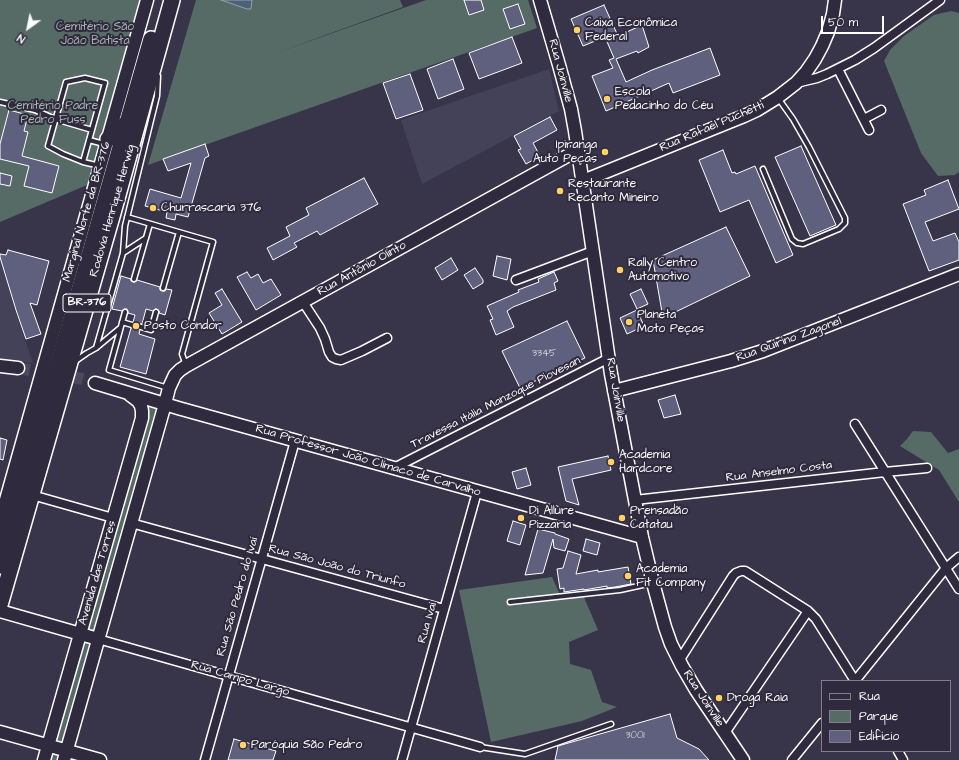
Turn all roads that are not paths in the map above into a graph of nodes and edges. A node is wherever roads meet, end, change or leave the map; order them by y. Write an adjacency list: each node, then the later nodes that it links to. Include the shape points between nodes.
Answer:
1 (147, 0): 19 (main road, Marginal Norte da BR-376)
2 (162, 0): 15 (highway, Rodovia Henrique Herwig / BR-376)
3 (172, 0): 7 (highway, Rodovia Henrique Herwig / BR-376)
4 (540, 0): 20 (main road, Rua Joinville, via 567,93)
5 (835, 0): 9 (main road, Rua Rafael Puchetti, via 822,46)
6 (940, 0): 8 (street, via 874,48)
7 (160, 47): 25 (lane, via 157,96); 47 (highway, Rodovia Henrique Herwig / BR-376)
8 (838, 69): 9 (street); 14 (street)
9 (796, 83): 10 (main road, Rua Rafael Puchetti)
10 (778, 97): 23 (lane, via 809,147 845,218 844,223 839,229 803,244 797,244 792,239); 24 (main road, Rua Rafael Puchetti, via 744,116)
11 (0, 102): 13 (lane, via 35,110)
12 (881, 110): 14 (street)
13 (55, 119): 16 (lane); 16 (lane, via 66,82 85,78 105,83); 21 (lane, via 48,146)
14 (864, 119): 17 (street)
15 (127, 123): 19 (highway); 68 (highway, Rodovia Henrique Herwig / BR-376)
16 (92, 130): 18 (lane)
17 (869, 130)
18 (89, 140): 19 (lane); 21 (lane)
19 (107, 142): 22 (main road, Marginal Norte da BR-376)
20 (578, 150): 24 (main road, Rua Joinville); 35 (main road, Rua Antônio Olinto)
21 (83, 162): 22 (lane)
22 (100, 167): 62 (main road, Marginal Norte da BR-376)
23 (763, 168)
24 (583, 181): 29 (main road, Rua Joinville)
25 (127, 217): 26 (lane); 30 (lane)
26 (150, 224): 27 (lane); 28 (lane)
27 (179, 232): 34 (lane); 46 (lane, via 213,242 182,354)
28 (146, 238): 30 (lane); 32 (lane)
29 (593, 251): 33 (street); 44 (main road, Rua Joinville)
30 (123, 253): 43 (lane)
31 (959, 274): 51 (main road, Rua Quirino Zagonel, via 763,351)
32 (134, 280)
33 (516, 280)
34 (163, 288)
35 (303, 302): 42 (street, via 320,328 329,352 336,359 341,360); 46 (main road, Rua Antônio Olinto)
36 (125, 312): 38 (lane)
37 (156, 312): 40 (lane, via 151,330)
38 (122, 322): 39 (lane); 41 (lane)
39 (132, 325)
40 (141, 327)
41 (120, 328): 43 (lane); 50 (lane, via 109,370)
42 (387, 338)
43 (96, 348): 47 (lane)
44 (609, 358): 51 (main road, Rua Joinville); 56 (street, Travessa Itália Manzoque Piovesan)
45 (0, 366): 48 (main road)
46 (186, 366): 50 (main road, Rua Antônio Olinto, via 175,375)
47 (68, 367): 60 (highway, Rodovia Henrique Herwig / BR-376)
48 (18, 368)
49 (95, 383): 52 (main road, Rua Professor João Clímaco de Carvalho)
50 (170, 388): 53 (main road, Rua Antônio Olinto)
51 (614, 391): 61 (main road, Rua Joinville)
52 (126, 392): 53 (main road, Rua Professor João Clímaco de Carvalho); 63 (main road, Avenida das Torres, via 138,401 142,418)
53 (165, 404): 55 (main road, Rua Professor João Clímaco de Carvalho); 64 (main road, Avenida das Torres)
54 (855, 424): 58 (street)
55 (295, 441): 56 (main road, Rua Professor João Clímaco de Carvalho); 67 (street, Rua São Pedro do Ivaí)
56 (394, 468): 59 (main road, Rua Professor João Clímaco de Carvalho)
57 (927, 468): 58 (street, Rua Anselmo Costa)
58 (885, 472): 61 (street, Rua Anselmo Costa); 69 (street)
59 (477, 492): 65 (main road, Rua Professor João Clímaco de Carvalho); 74 (street, Rua Ivaí)
60 (32, 495): 63 (street); 73 (highway, Rodovia Henrique Herwig / BR-376)
61 (635, 500): 65 (main road, Rua Joinville)
62 (2, 506): 68 (main road, Marginal Norte da BR-376)
63 (114, 518): 77 (main road, Avenida das Torres)
64 (132, 523): 67 (street, Rua São João do Triunfo); 78 (main road, Avenida das Torres)
65 (642, 537): 70 (main road, Rua Joinville)
66 (959, 556): 69 (street)
67 (262, 559): 74 (street, Rua São João do Triunfo); 80 (street, Rua São Pedro do Ivaí)
68 (0, 566)
69 (946, 568): 71 (street); 82 (street)
70 (653, 583): 72 (lane, via 620,590); 79 (main road, Rua Joinville, via 665,627)
71 (959, 589)
72 (510, 602)
73 (0, 605)
74 (444, 609): 85 (street, Rua Ivaí)
75 (0, 611): 77 (main road, Rua Campo Largo)
76 (808, 611): 79 (street, via 749,573 741,571 736,573); 81 (street, via 820,624); 87 (street)
77 (80, 634): 78 (main road, Rua Campo Largo); 88 (main road, Avenida das Torres)
78 (98, 639): 80 (street, Rua Campo Largo); 90 (main road, Avenida das Torres)
79 (679, 661): 87 (main road, Rua Joinville)
80 (229, 676): 85 (street, Rua Campo Largo); 93 (street, Rua São Pedro do Ivaí)
81 (854, 680)
82 (856, 680)
83 (611, 724): 89 (lane, via 525,754)
84 (821, 724): 96 (street)
85 (411, 728): 89 (street, Rua Campo Largo); 94 (street, Rua Ivaí)
86 (0, 732): 88 (main road)
87 (725, 733): 95 (main road, Rua Joinville)
88 (48, 745): 90 (main road); 91 (main road, Avenida das Torres)
89 (480, 747)
90 (66, 755): 92 (main road)
91 (44, 760)
92 (100, 760)
93 (205, 760)
94 (402, 760)
95 (743, 760)
96 (792, 760)

